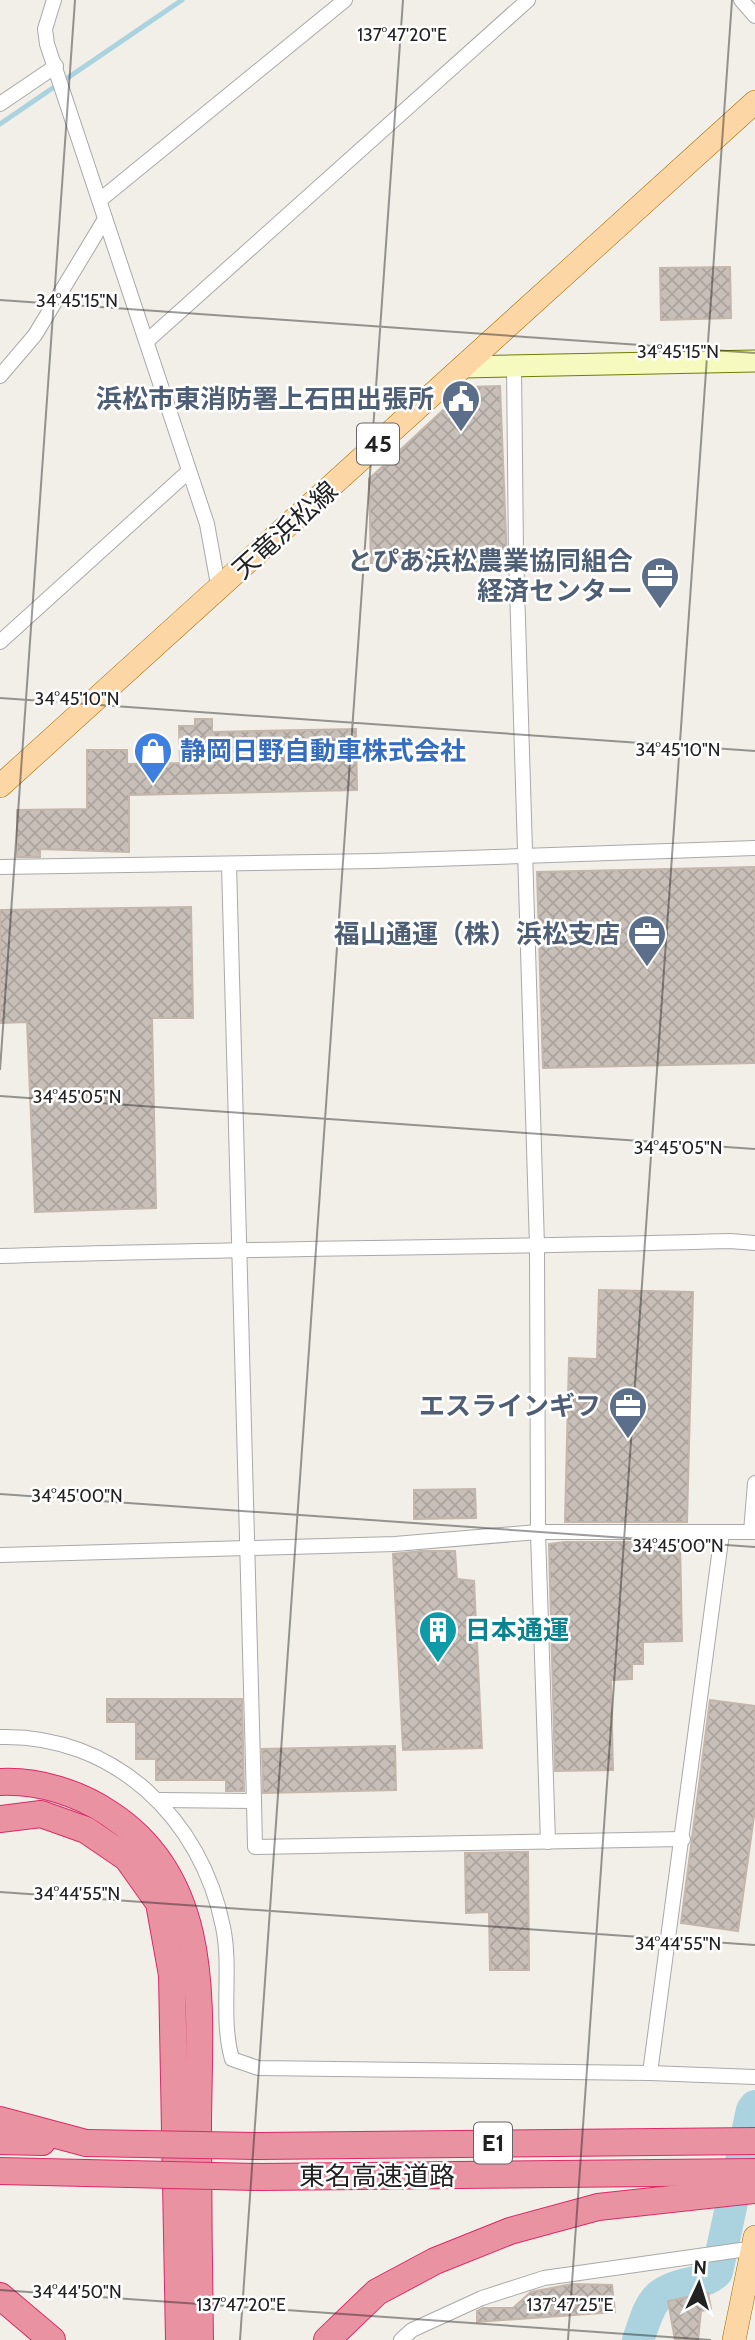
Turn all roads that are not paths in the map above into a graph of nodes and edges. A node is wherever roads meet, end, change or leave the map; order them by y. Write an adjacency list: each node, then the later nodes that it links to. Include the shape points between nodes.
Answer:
1 (54, 0): 6 (street, via 45,29)
2 (345, 0): 9 (street)
3 (528, 0): 11 (street)
4 (741, 0): 5 (street)
5 (755, 16)
6 (57, 68): 8 (street); 9 (street)
7 (755, 102): 13 (main road, 天竜浜松線 / 45)
8 (0, 104)
9 (100, 200): 10 (street)
10 (105, 219): 11 (street); 15 (street, via 35,335)
11 (147, 341): 16 (street)
12 (755, 361): 14 (street)
13 (462, 367): 14 (street); 17 (main road, 天竜浜松線 / 45)
14 (514, 368): 21 (street)
15 (0, 376)
16 (189, 471): 17 (street, via 207,524); 18 (street)
17 (219, 590): 19 (main road, 天竜浜松線 / 45)
18 (0, 642)
19 (0, 786)
20 (755, 848): 21 (street)
21 (526, 856): 22 (street); 25 (street)
22 (229, 864): 23 (street); 26 (street)
23 (0, 867)
24 (755, 1243): 25 (street)
25 (537, 1246): 26 (street); 29 (street)
26 (237, 1248): 27 (street); 32 (street)
27 (0, 1256)
28 (755, 1483): 30 (street)
29 (538, 1532): 31 (street); 32 (street, via 395,1545); 40 (street)
30 (753, 1532): 31 (street)
31 (722, 1533): 39 (street)
32 (245, 1551): 33 (street); 37 (street)
33 (0, 1555)
34 (0, 1737): 36 (street, via 76,1750 127,1776)
35 (0, 1782): 55 (highway, via 48,1787 93,1802 148,1844 176,1888 193,1936 198,1995)
36 (160, 1800): 37 (street); 41 (street, via 192,1841 212,1882 227,1955 232,2059 258,2068)
37 (254, 1801): 40 (street, via 255,1847)
38 (0, 1819): 54 (highway, via 41,1814 86,1830 127,1858 159,1903 172,1975)
39 (683, 1839): 40 (street); 41 (street)
40 (548, 1842)
41 (650, 2073): 42 (street)
42 (755, 2077)
43 (0, 2120): 46 (highway)
44 (0, 2141): 46 (highway, 東名高速道路 / E1)
45 (755, 2141): 46 (highway, 東名高速道路 / E1, bridge, via 258,2146)
46 (86, 2143)
47 (0, 2171): 49 (highway, 東名高速道路 / E1, bridge)
48 (755, 2172): 49 (highway, 東名高速道路 / E1)
49 (718, 2183): 50 (highway); 56 (highway, via 598,2207 510,2231 435,2261 377,2292)
50 (755, 2190)
51 (749, 2246): 57 (street, via 544,2278 482,2298 412,2330); 58 (main road)
52 (0, 2296): 53 (highway)
53 (52, 2340)
54 (179, 2340)
55 (200, 2340)
56 (327, 2340)
57 (401, 2340)
58 (734, 2340)

